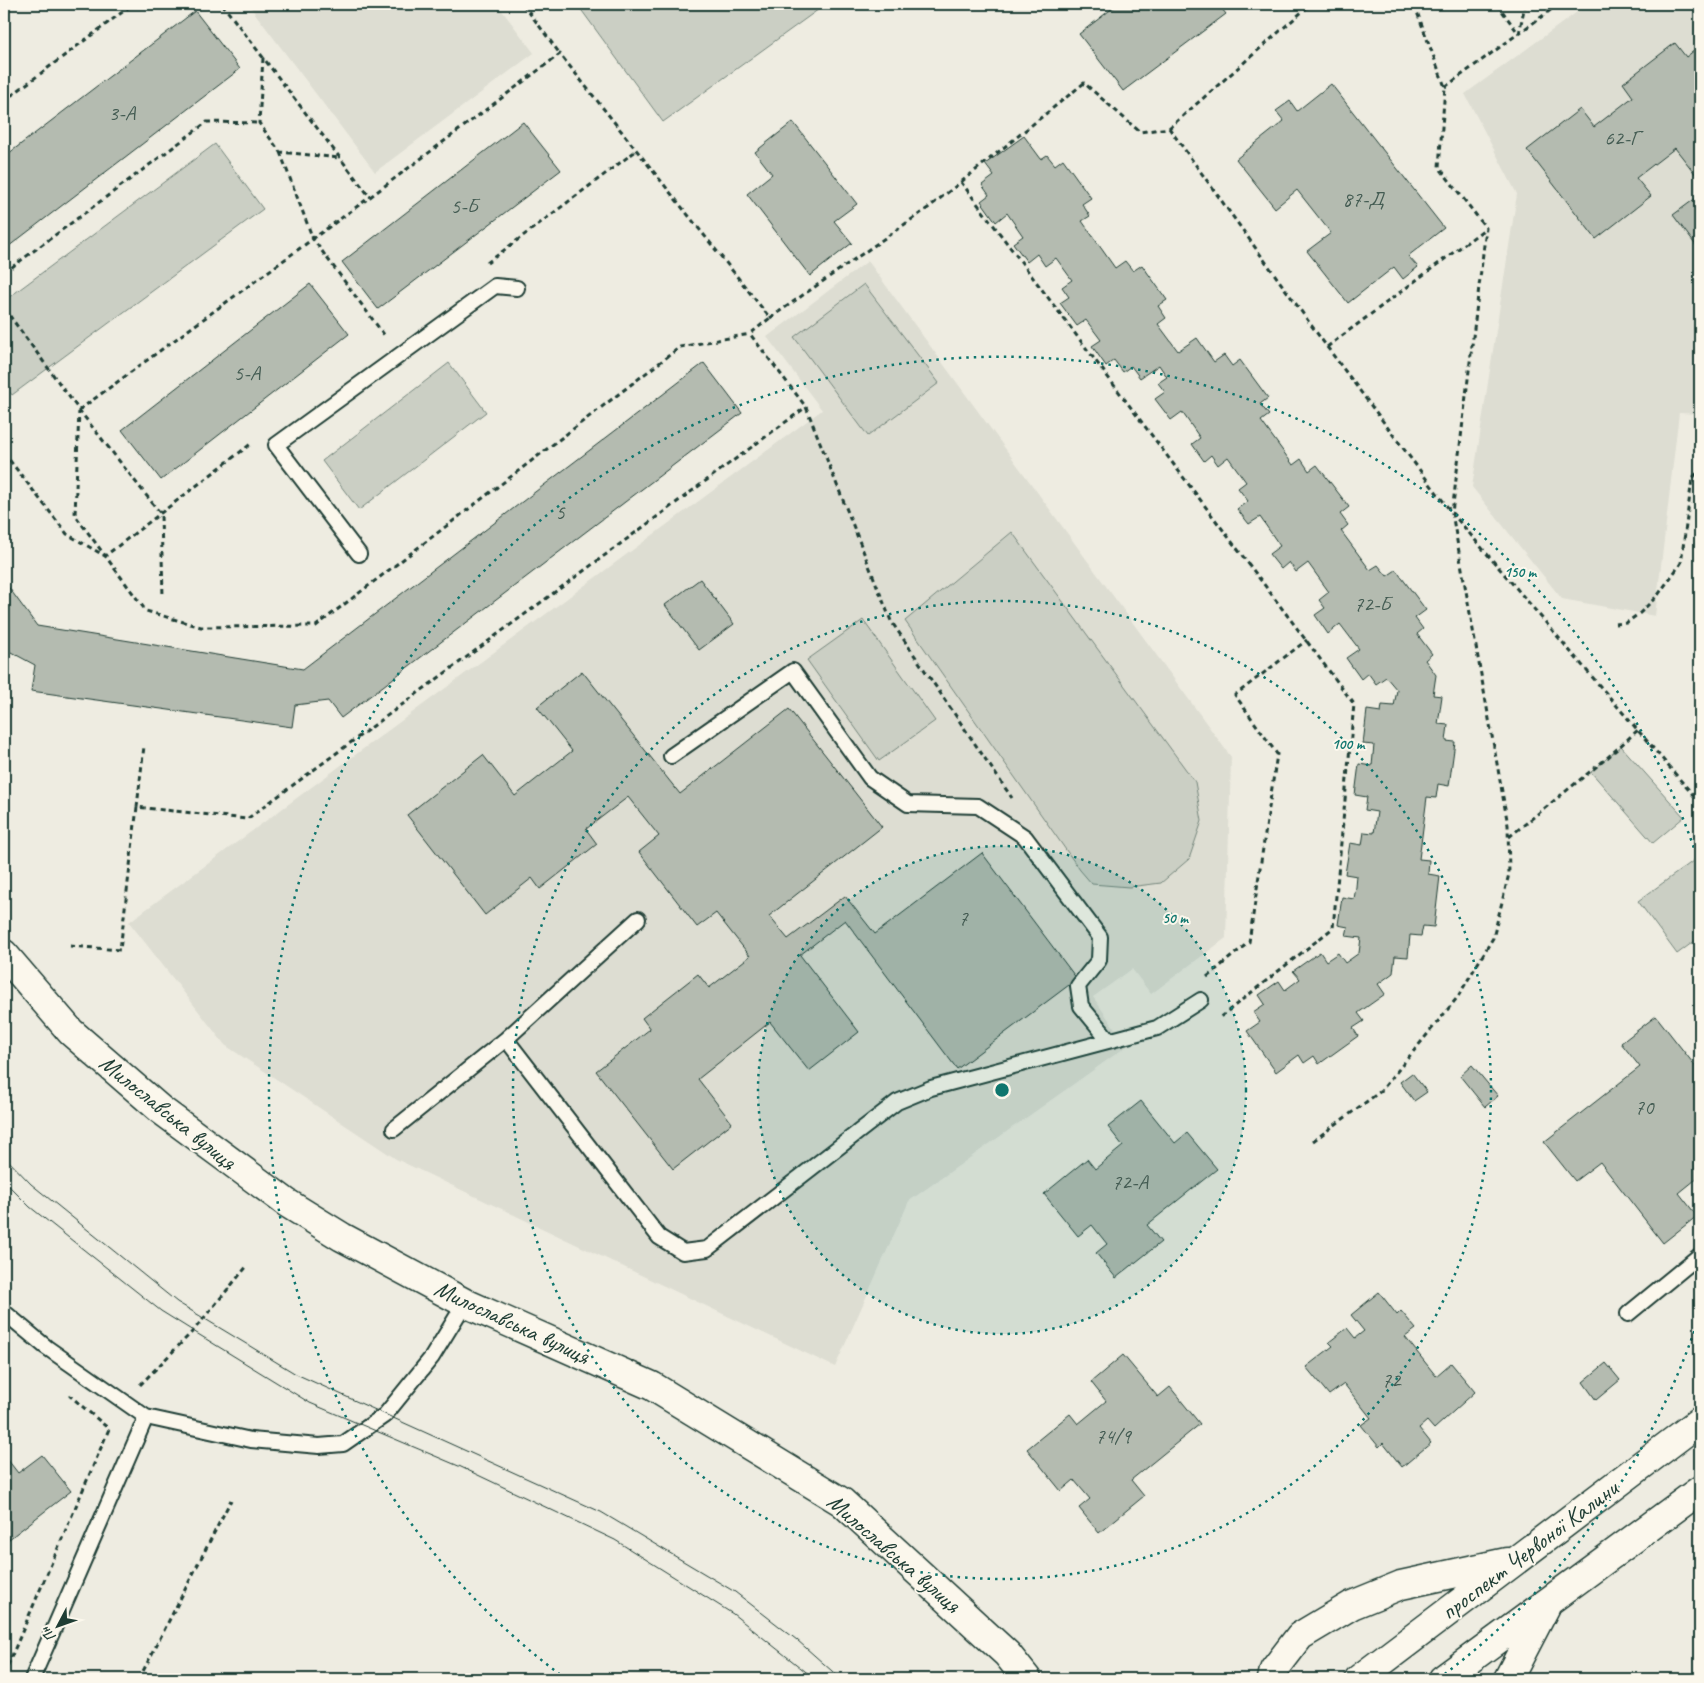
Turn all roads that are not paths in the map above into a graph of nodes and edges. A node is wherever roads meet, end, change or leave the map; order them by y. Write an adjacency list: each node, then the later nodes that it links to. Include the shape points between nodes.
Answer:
1 (517, 288): 2 (lane, via 495,286 276,445)
2 (359, 554)
3 (671, 756): 8 (lane, via 793,671 870,778 908,804 978,806 1025,837 1100,937 1099,960 1078,986 1081,1006)
4 (638, 919): 7 (lane)
5 (4, 954): 11 (street, Милославська вулиця, via 71,1032 195,1137 287,1203 342,1237)
6 (1201, 1000): 8 (lane, via 1157,1028)
7 (506, 1039): 8 (lane, via 659,1237 683,1252 707,1249 897,1102 931,1088); 9 (lane)
8 (1109, 1040)
9 (394, 1129)
10 (1700, 1255): 13 (lane)
11 (465, 1303): 14 (lane, via 432,1357 385,1415 343,1444 319,1446 252,1440); 20 (street, Милославська вулиця, via 652,1386 842,1502 1008,1654)
12 (4, 1312): 14 (lane, via 46,1347)
13 (1628, 1314)
14 (146, 1416): 19 (lane)
15 (1700, 1421): 17 (street, проспект Червоної Калини)
16 (1700, 1490): 18 (street)
17 (1516, 1560): 21 (street, via 1401,1585 1352,1606 1300,1636 1274,1670); 22 (street, проспект Червоної Калини)
18 (1548, 1600): 23 (street); 24 (street)
19 (32, 1679)
20 (1027, 1679)
21 (1272, 1679)
22 (1359, 1679)
23 (1443, 1679)
24 (1508, 1679)

